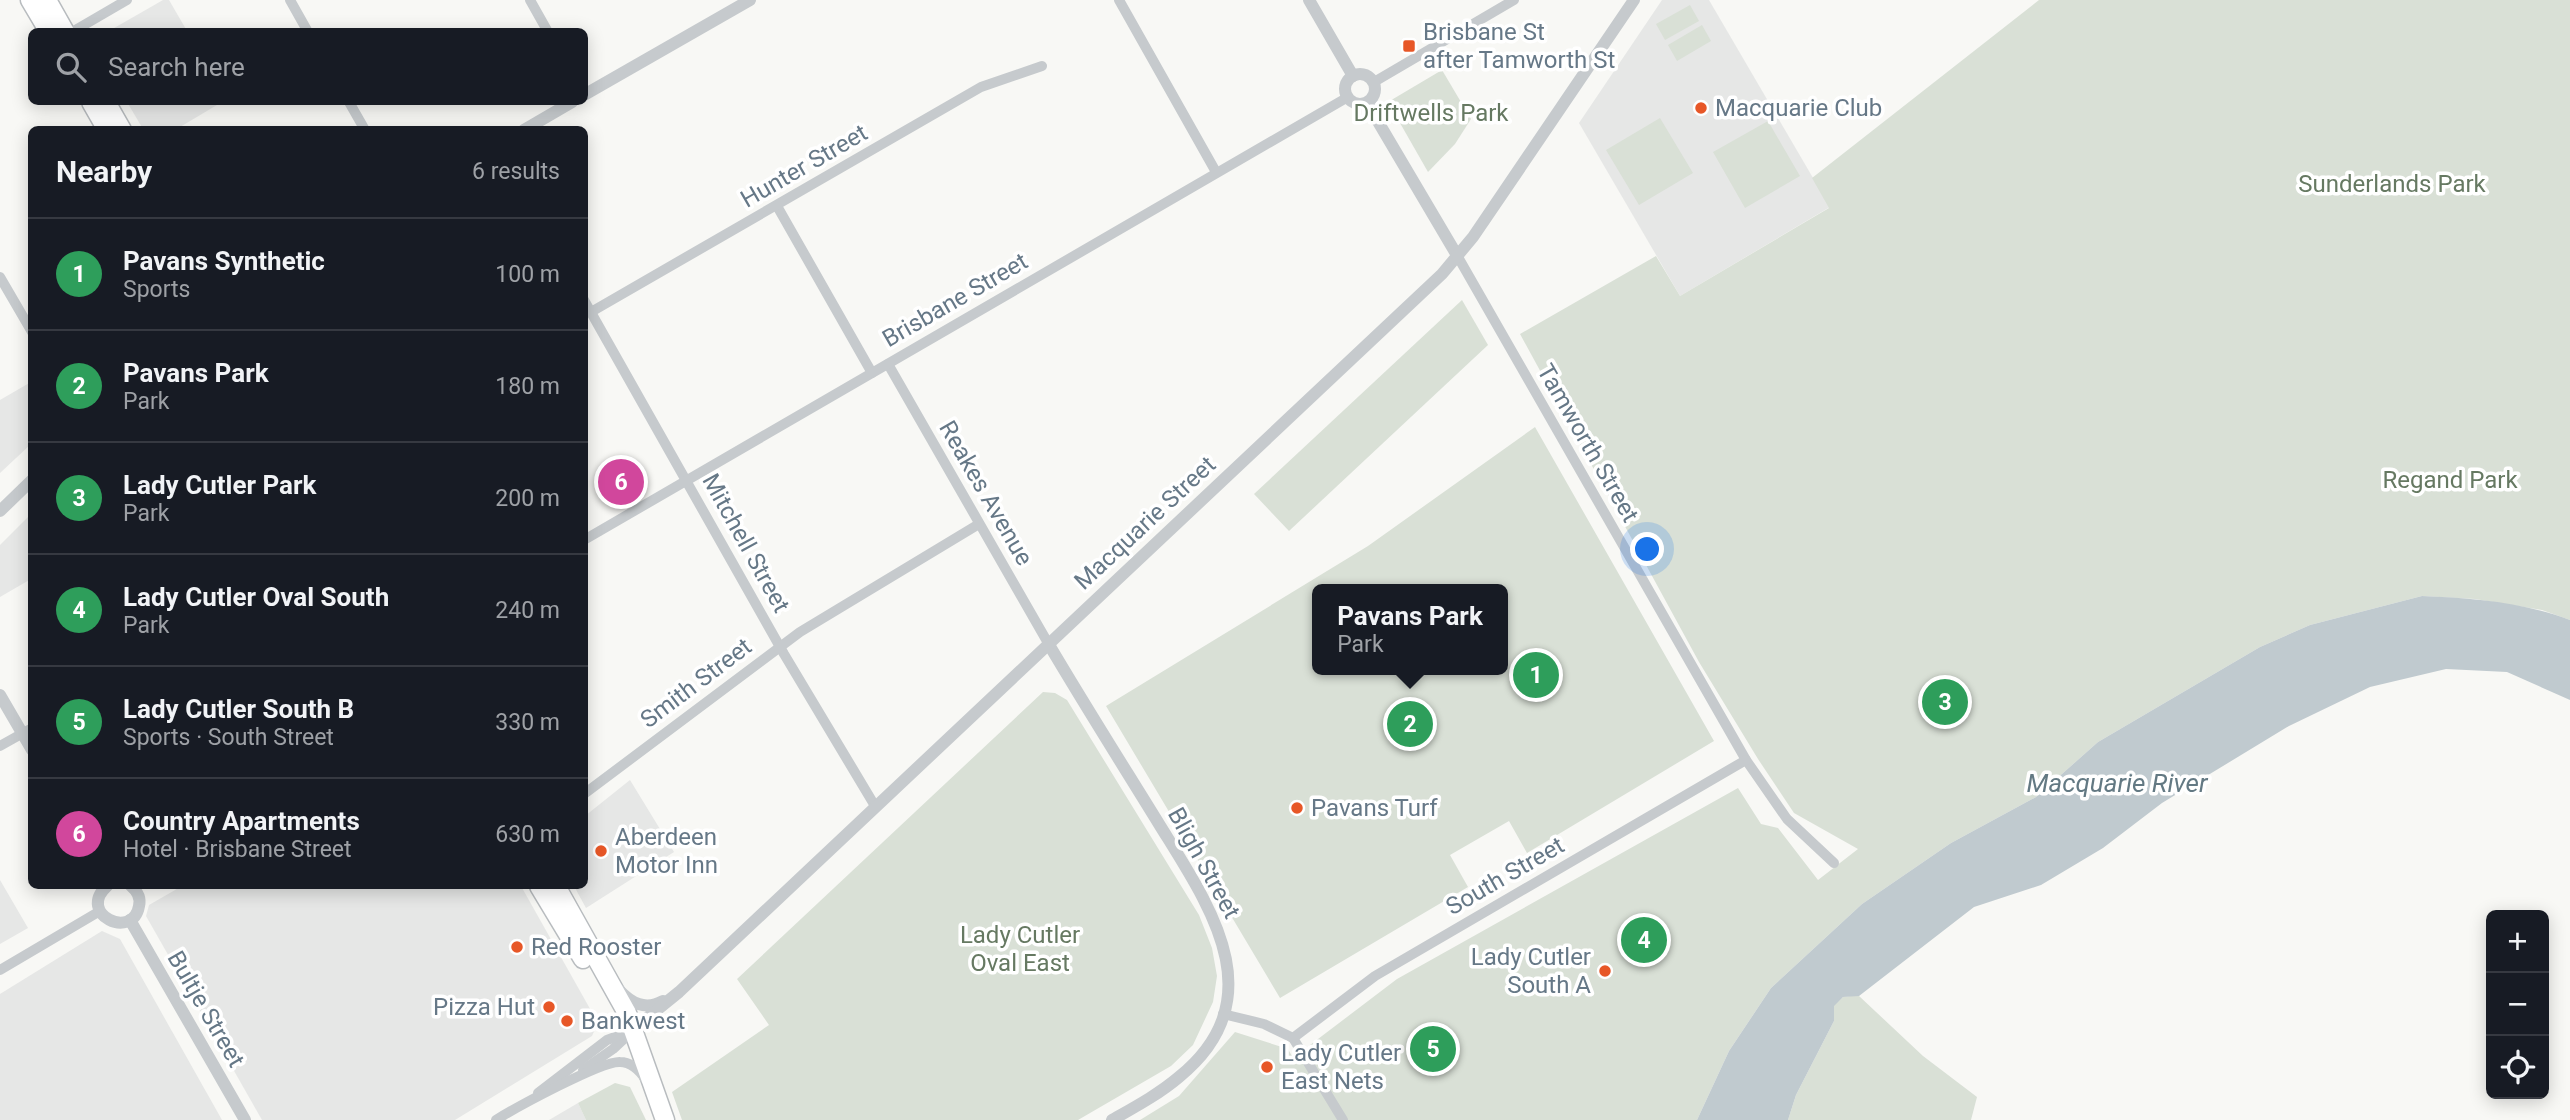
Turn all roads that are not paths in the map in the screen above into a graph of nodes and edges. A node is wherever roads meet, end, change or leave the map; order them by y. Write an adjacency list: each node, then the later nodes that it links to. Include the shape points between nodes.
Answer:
1 (30, 0): 11 (highway)
2 (47, 0): 12 (highway)
3 (127, 0): 13 (street)
4 (290, 0): 14 (street)
5 (530, 0): 15 (street)
6 (750, 0): 19 (street)
7 (1119, 0): 30 (street)
8 (1309, 0): 17 (street)
9 (1514, 0): 18 (street)
10 (1634, 0): 32 (street, Macquarie Street)
11 (47, 28)
12 (63, 28)
13 (79, 28)
14 (306, 28)
15 (546, 28)
16 (1042, 66): 31 (street, Hunter Street, via 981,87)
17 (1353, 76): 18 (street, via 1362,74); 20 (street, via 1346,83)
18 (1374, 82): 21 (street, via 1374,96)
19 (588, 92)
20 (1348, 97): 21 (street, via 1354,103); 30 (street, Brisbane Street)
21 (1367, 103): 32 (street, Tamworth Street)
22 (93, 105): 26 (highway)
23 (108, 105): 27 (highway)
24 (351, 105): 28 (street)
25 (567, 105): 29 (street)
26 (105, 126)
27 (120, 126)
28 (363, 126)
29 (531, 126)
30 (1216, 172): 37 (street, Brisbane Street)
31 (777, 206): 35 (street, Hunter Street); 38 (street)
32 (1458, 257): 44 (street, Macquarie Street); 49 (street, Tamworth Street)
33 (0, 277): 36 (street)
34 (588, 307): 35 (street, Mitchell Street)
35 (591, 312): 39 (street, Mitchell Street)
36 (28, 325)
37 (888, 364): 38 (street, Brisbane Street); 42 (street, Reakes Avenue)
38 (872, 373): 39 (street, Brisbane Street)
39 (687, 481): 43 (street, Brisbane Street); 45 (street, Mitchell Street)
40 (28, 484): 41 (street)
41 (0, 511)
42 (979, 524): 44 (street, Reakes Avenue); 45 (street, Smith Street)
43 (588, 538)
44 (1048, 643): 51 (street, Macquarie Street); 62 (street, Bligh Street, via 1215,919 1229,970)
45 (780, 646): 50 (street, Smith Street); 51 (street, Mitchell Street)
46 (0, 695): 47 (street)
47 (27, 731): 48 (street)
48 (0, 746)
49 (1746, 760): 52 (street, Tamworth Street, via 1787,819); 64 (street, South Street, via 1375,976)
50 (588, 791)
51 (875, 806): 61 (street, Macquarie Street)
52 (1834, 863)
53 (105, 889): 57 (street, via 98,899)
54 (137, 889): 58 (street, via 140,903)
55 (541, 889): 63 (highway, via 618,1020)
56 (558, 889): 60 (highway)
57 (100, 911): 58 (street, via 117,923); 59 (street)
58 (130, 920): 68 (street, Bultje Street)
59 (0, 970)
60 (605, 974): 61 (street, via 631,1001 645,1006); 63 (highway, via 627,1013)
61 (678, 992): 63 (street, Macquarie Street)
62 (1223, 1014): 64 (street, via 1264,1024); 71 (street, Bligh Street, via 1196,1062 1164,1089)
63 (631, 1031): 65 (street, Macquarie Street); 66 (highway); 67 (street, Macquarie Street, via 607,1040)
64 (1293, 1038): 72 (street)
65 (557, 1089): 66 (street, Macquarie Street, via 621,1062 636,1068); 67 (street, Macquarie Street)
66 (657, 1094): 70 (highway)
67 (533, 1098): 69 (street, Macquarie Street)
68 (245, 1120)
69 (496, 1120)
70 (666, 1120)
71 (1112, 1120)
72 (1343, 1120)

